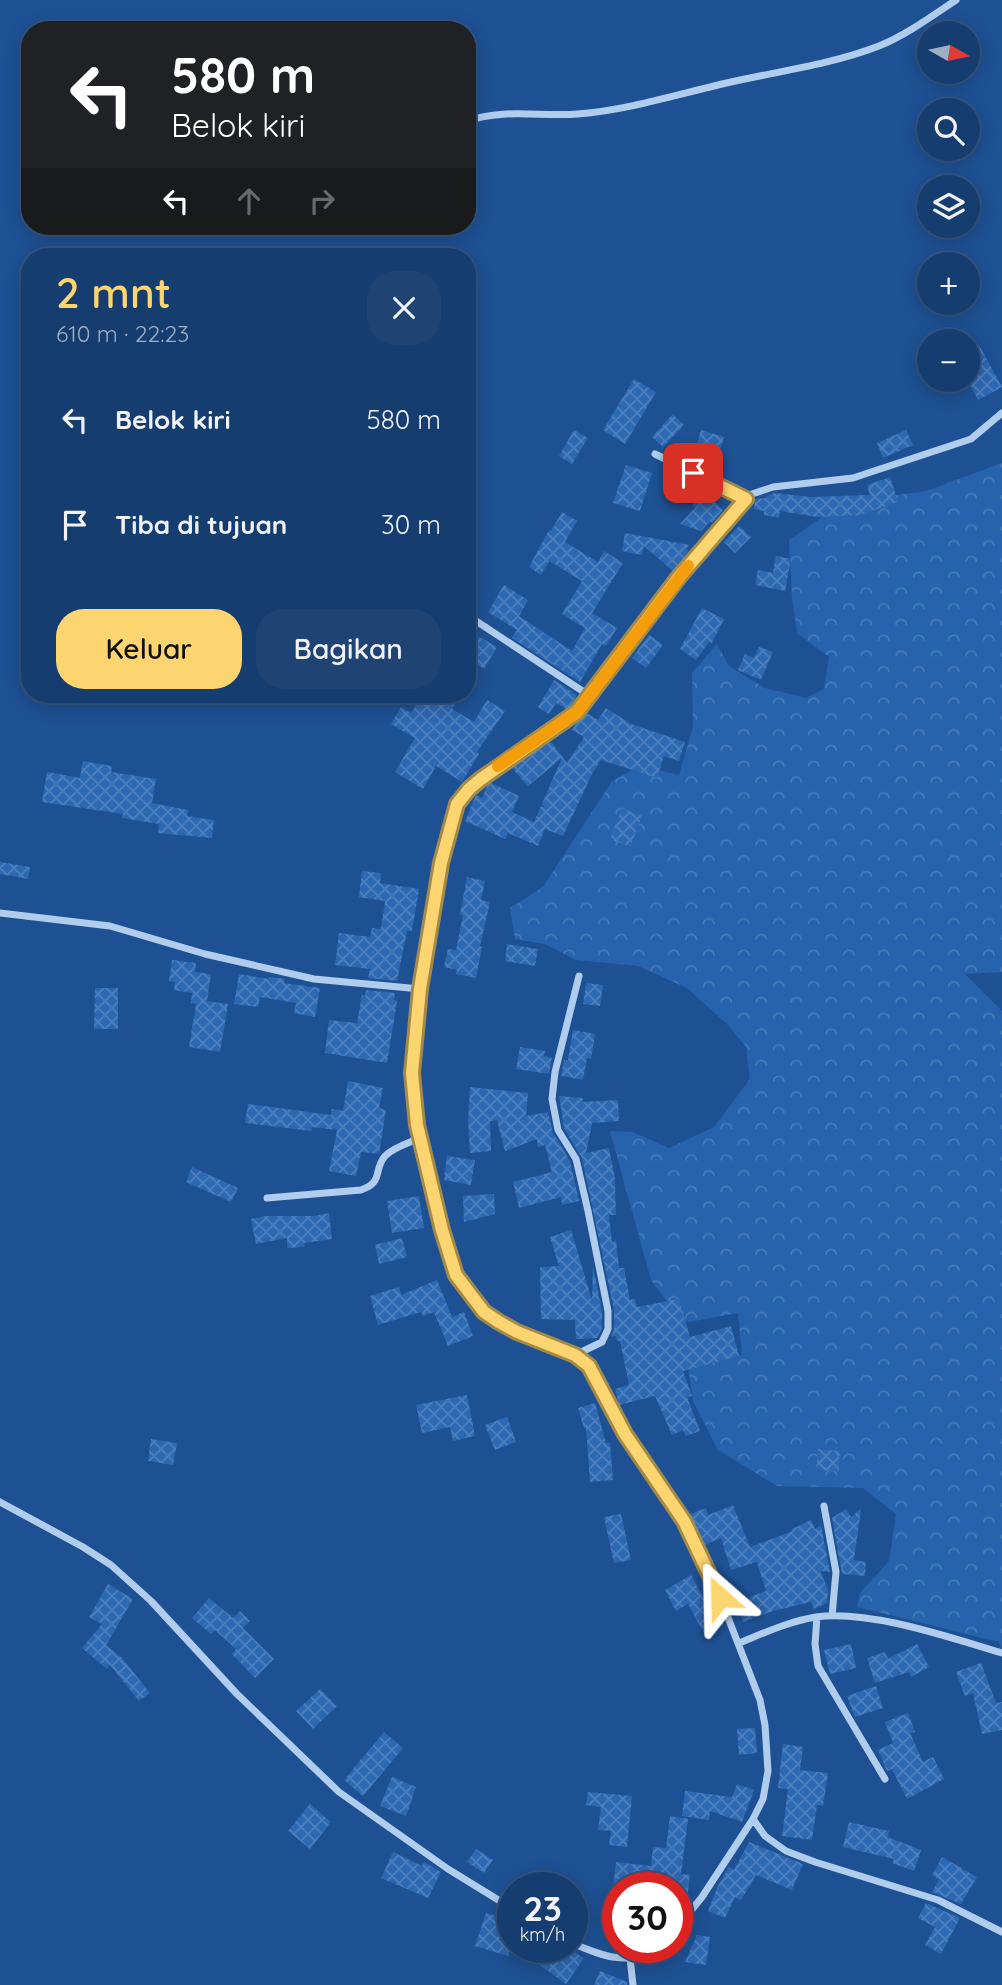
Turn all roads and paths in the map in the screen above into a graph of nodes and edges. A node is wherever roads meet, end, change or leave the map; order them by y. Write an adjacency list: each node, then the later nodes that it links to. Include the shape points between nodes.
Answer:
1 (956, 0): 2 (street, via 881,45 788,71 610,110)
2 (476, 119)
3 (1002, 413): 5 (street, via 971,439 853,478 765,488)
4 (655, 454): 5 (street)
5 (746, 499): 7 (street, via 678,578)
6 (476, 621): 7 (street)
7 (590, 695): 10 (street, via 571,718 481,779 457,804 441,863)
8 (0, 914): 10 (street, via 110,926 314,979)
9 (579, 976): 13 (street, via 555,1072 553,1112 576,1159 608,1322 602,1342)
10 (420, 989): 11 (street, via 412,1073)
11 (420, 1138): 12 (street, via 384,1157 371,1187); 13 (street, via 456,1275 484,1312 517,1332)
12 (267, 1198)
13 (575, 1355): 18 (street, via 589,1366 625,1434 684,1521)
14 (0, 1502): 22 (street, via 111,1565 339,1792)
15 (824, 1506): 16 (street, via 836,1572)
16 (832, 1616): 17 (street); 19 (street, via 891,1624)
17 (817, 1617): 18 (street); 20 (street, via 818,1666)
18 (739, 1643): 21 (street, via 758,1688 768,1753 766,1791)
19 (1002, 1653)
20 (885, 1779)
21 (753, 1819): 23 (street); 24 (street, via 765,1836 786,1851 939,1900)
22 (497, 1899)
23 (693, 1908)
24 (1002, 1932)
25 (631, 1963): 26 (street)
26 (633, 1985)

